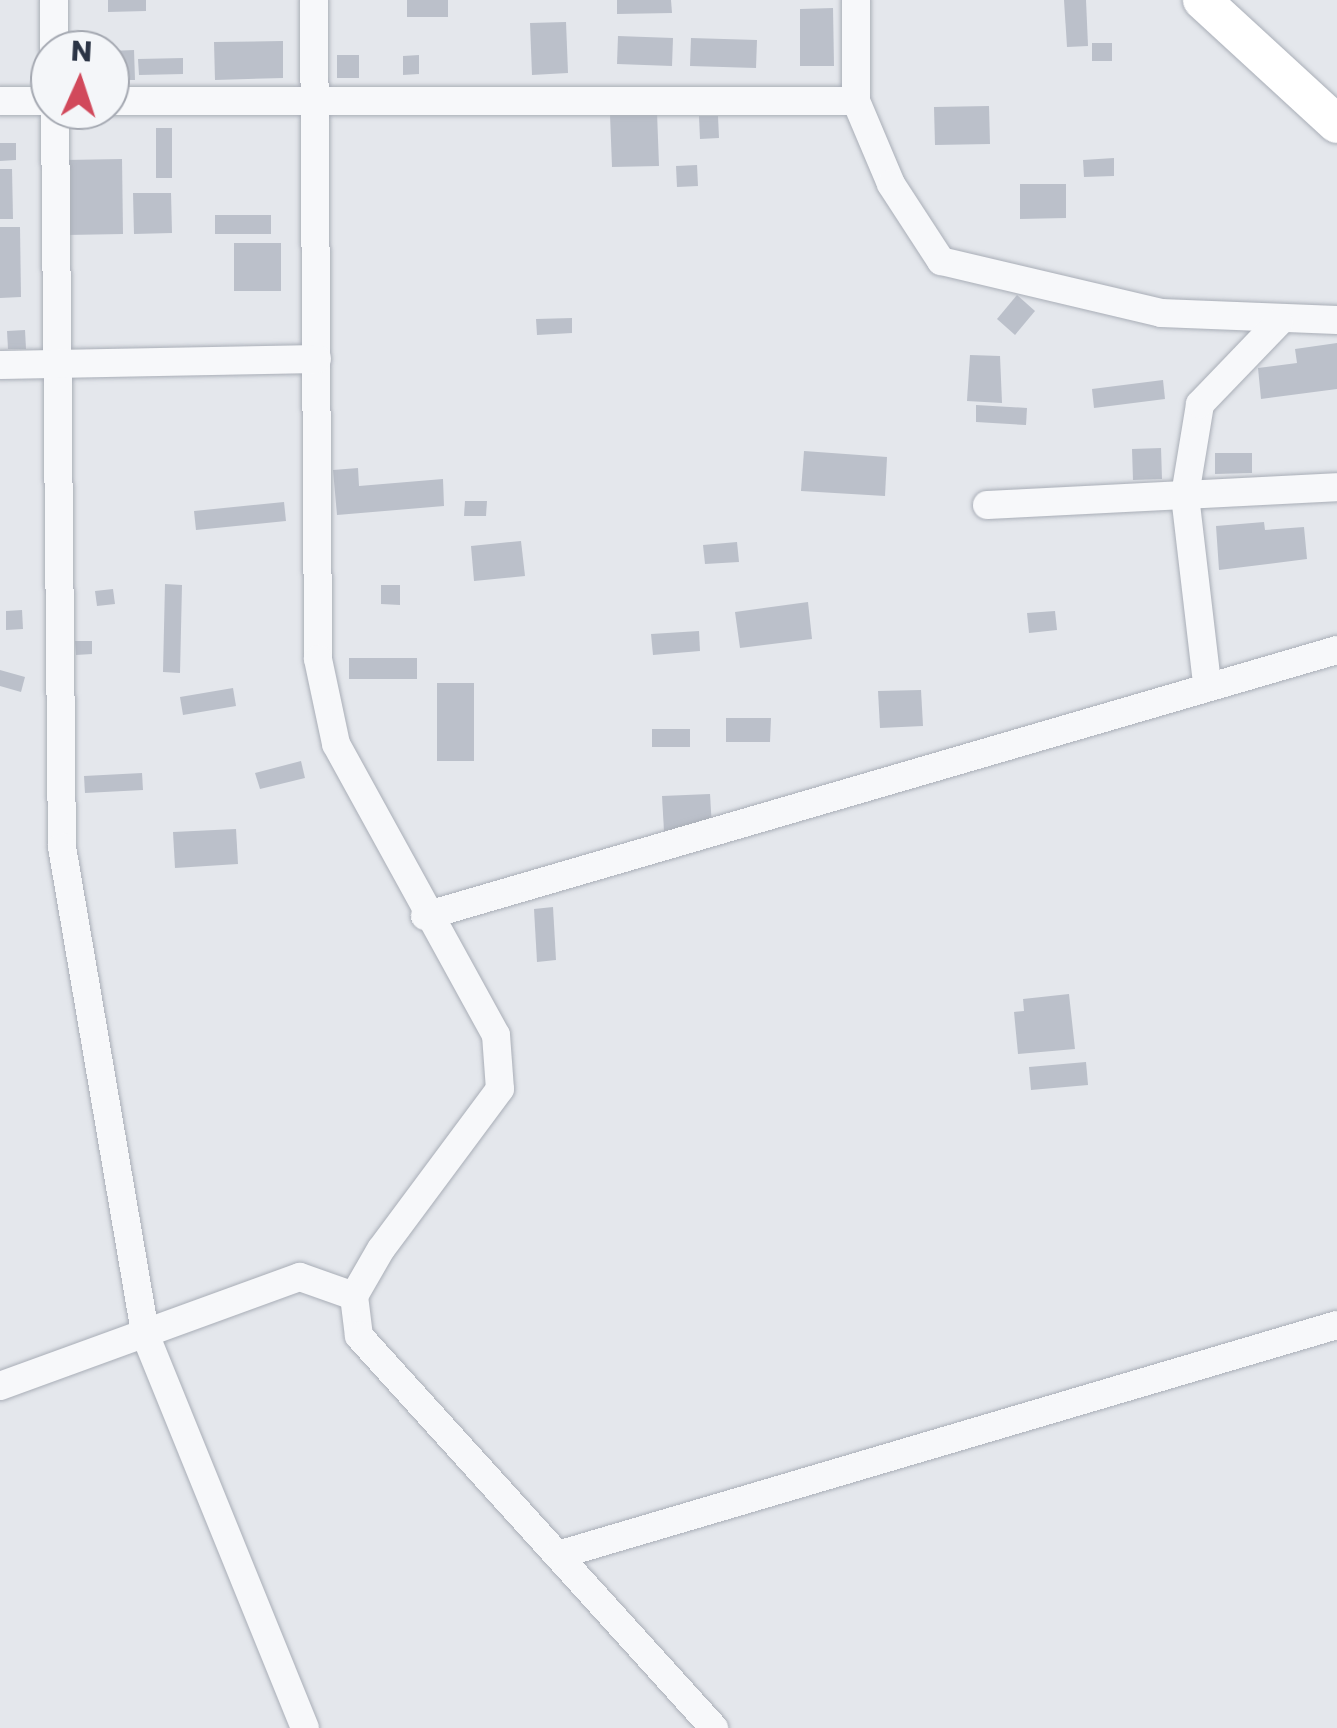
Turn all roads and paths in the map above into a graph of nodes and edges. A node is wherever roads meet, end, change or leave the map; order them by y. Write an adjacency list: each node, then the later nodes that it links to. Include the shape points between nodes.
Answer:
1 (54, 0): 5 (street)
2 (314, 0): 7 (street)
3 (856, 0): 10 (street)
4 (1202, 0): 11 (main road)
5 (54, 30)
6 (130, 100): 7 (street)
7 (315, 100): 10 (street); 15 (street)
8 (0, 101): 9 (street)
9 (30, 101)
10 (856, 101): 14 (street, via 891,184 941,261 1161,313)
11 (1337, 124)
12 (55, 130): 16 (street)
13 (1337, 320): 14 (street)
14 (1279, 322): 19 (street, via 1200,404)
15 (316, 359): 16 (street); 23 (street, via 318,659 336,744)
16 (58, 364): 17 (street); 26 (street, via 62,847)
17 (0, 365)
18 (1337, 487): 19 (street)
19 (1185, 495): 20 (street); 22 (street)
20 (988, 505)
21 (1337, 650): 22 (street)
22 (1207, 683): 23 (street)
23 (425, 916): 24 (street, via 496,1035 500,1088)
24 (354, 1296): 26 (street, via 300,1278); 28 (street, via 359,1336)
25 (1337, 1325): 28 (street)
26 (145, 1334): 27 (street); 29 (street)
27 (0, 1386)
28 (558, 1555): 30 (street)
29 (305, 1728)
30 (714, 1728)

